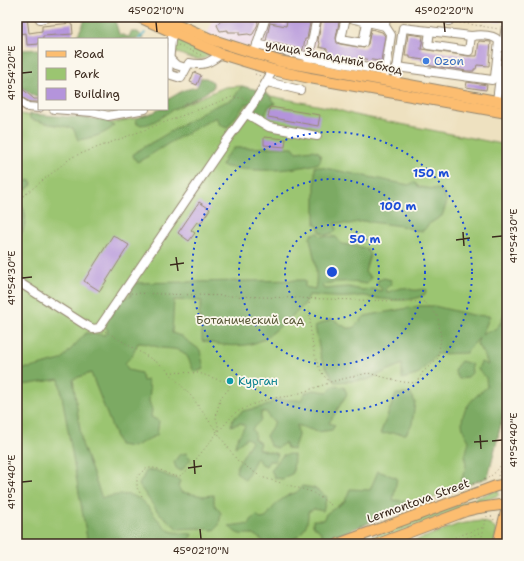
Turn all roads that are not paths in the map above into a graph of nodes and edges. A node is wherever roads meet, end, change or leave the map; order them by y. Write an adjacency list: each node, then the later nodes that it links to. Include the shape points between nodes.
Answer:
1 (39, 17): 2 (lane)
2 (48, 17)
3 (139, 17): 12 (main road, улица Западный обход)
4 (161, 17): 17 (main road, улица Западный обход, via 213,40)
5 (266, 17): 15 (lane)
6 (317, 17): 19 (lane)
7 (346, 17): 10 (lane); 10 (lane, via 341,39 363,43)
8 (507, 18): 13 (lane)
9 (386, 21): 10 (lane); 23 (lane, via 391,35)
10 (367, 22)
11 (430, 31): 14 (lane); 14 (lane, via 428,45 469,51); 20 (lane, via 403,28)
12 (173, 32): 16 (main road, улица Западный обход); 18 (lane)
13 (505, 34): 28 (lane)
14 (470, 36): 20 (lane, via 496,38 499,41 495,76 492,80)
15 (257, 44): 17 (lane); 19 (lane)
16 (221, 54): 21 (lane, via 214,60 200,65 189,64); 22 (main road, улица Западный обход)
17 (254, 54): 19 (main road, улица Западный обход, via 279,61)
18 (170, 59): 21 (lane, via 176,65); 21 (lane, via 168,74 181,78)
19 (308, 62): 23 (main road, улица Западный обход)
20 (397, 67): 25 (lane)
21 (186, 68)
22 (273, 70): 24 (lane); 32 (main road, улица Западный обход)
23 (385, 76): 25 (main road, улица Западный обход)
24 (267, 82): 26 (lane); 33 (lane)
25 (395, 83): 28 (main road, улица Западный обход)
26 (300, 90)
27 (17, 100): 29 (lane, via 28,107)
28 (502, 102)
29 (38, 108)
30 (67, 110): 31 (lane, via 108,116)
31 (140, 110)
32 (507, 112)
33 (247, 114): 34 (lane, via 268,127); 35 (lane, via 99,328 84,324)
34 (317, 136)
35 (17, 281)
36 (507, 484): 38 (main road, Lermontova Street)
37 (507, 506): 39 (main road, via 466,511); 40 (main road)
38 (335, 541)
39 (378, 544)
40 (498, 544)

